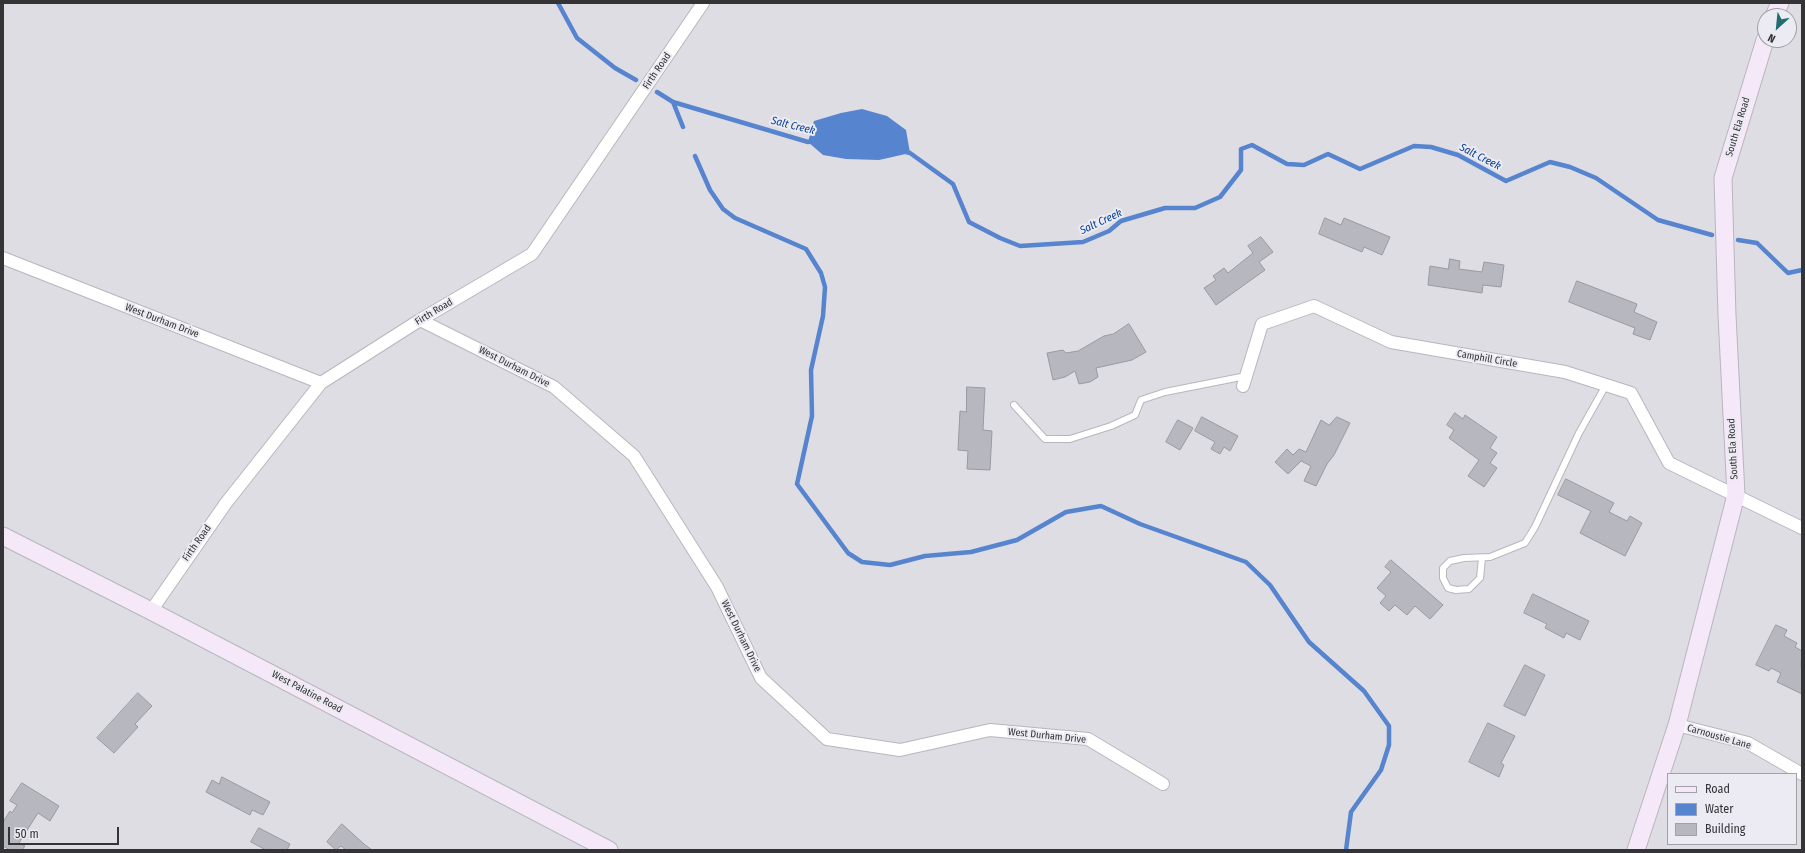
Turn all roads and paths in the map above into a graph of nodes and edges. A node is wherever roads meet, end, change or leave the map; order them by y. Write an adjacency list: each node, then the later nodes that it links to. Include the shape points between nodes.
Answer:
1 (703, 3): 4 (street, Firth Road, via 532,254)
2 (1763, 48): 9 (main road, South Ela Road, via 1723,178)
3 (3, 258): 6 (street, West Durham Drive)
4 (420, 320): 6 (street, Firth Road); 16 (street, West Durham Drive, via 554,387 634,456 716,587 761,678 827,739 900,750 990,730 1088,739)
5 (1245, 381): 7 (street, Camphill Circle, via 1262,324 1314,306 1391,342 1565,372); 8 (lane, via 1165,392 1141,400 1135,416 1070,439 1045,439)
6 (321, 383): 13 (street, Firth Road, via 226,503)
7 (1606, 385): 9 (street, Camphill Circle, via 1631,393 1669,463); 12 (lane, via 1579,433 1525,543)
8 (1014, 405)
9 (1736, 495): 10 (street, Camphill Circle); 14 (main road, South Ela Road)
10 (1802, 528)
11 (3, 536): 13 (main road, West Palatine Road)
12 (1482, 558): 12 (lane, via 1450,561 1443,568 1443,578 1448,588 1469,589 1480,578)
13 (151, 611): 17 (main road, West Palatine Road)
14 (1677, 725): 15 (street, Carnoustie Lane, via 1748,743); 18 (main road, South Ela Road)
15 (1802, 774)
16 (1163, 784)
17 (609, 850)
18 (1636, 850)

